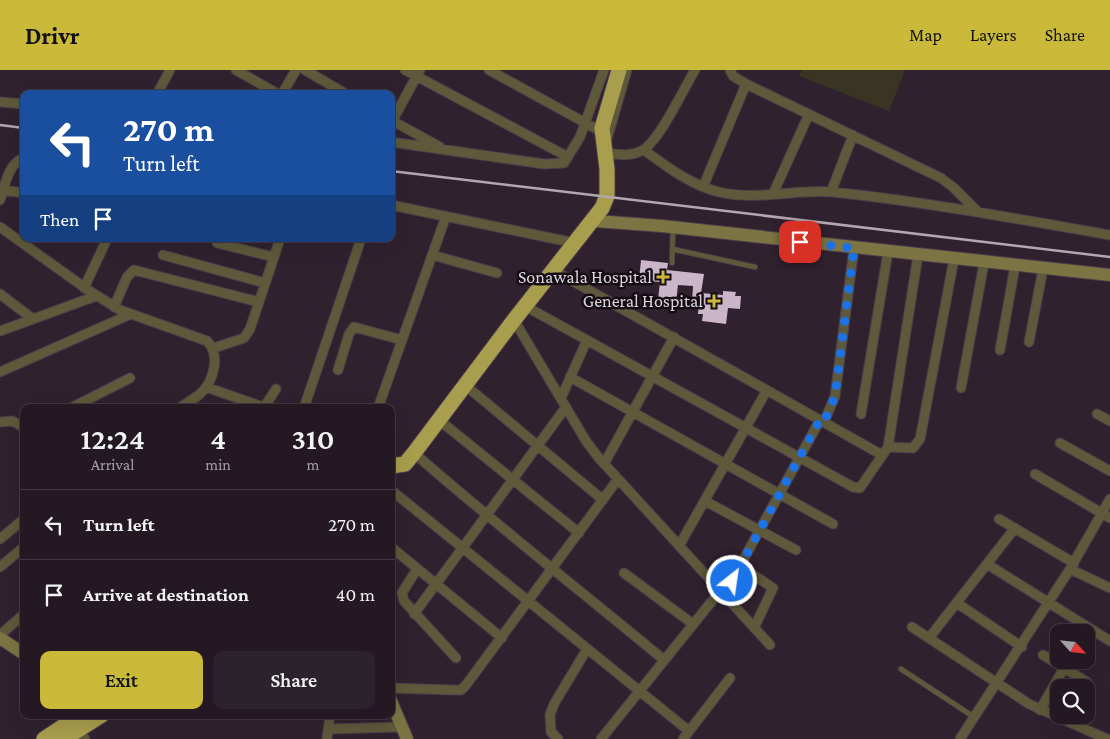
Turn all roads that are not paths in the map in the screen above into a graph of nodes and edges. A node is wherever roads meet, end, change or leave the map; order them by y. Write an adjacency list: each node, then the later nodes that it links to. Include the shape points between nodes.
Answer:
1 (170, 70): 14 (street)
2 (236, 70): 15 (street)
3 (296, 70): 16 (street)
4 (305, 70): 17 (street)
5 (405, 70): 12 (street)
6 (489, 70): 23 (street)
7 (604, 70): 23 (street)
8 (619, 70): 26 (highway)
9 (628, 70): 26 (street)
10 (695, 70): 28 (street, via 652,143)
11 (730, 70): 13 (street, via 733,76)
12 (418, 73): 21 (street); 29 (street)
13 (746, 84): 20 (street); 31 (street)
14 (159, 90)
15 (271, 90)
16 (284, 90)
17 (339, 90)
18 (0, 102): 19 (street)
19 (20, 104)
20 (809, 114): 24 (street); 35 (street)
21 (395, 115)
22 (395, 123): 27 (street)
23 (585, 123): 26 (street); 29 (street)
24 (853, 135): 34 (street); 38 (street, via 941,178)
25 (395, 143): 27 (street)
26 (604, 143): 28 (street, via 626,155); 40 (highway, via 607,196)
27 (444, 150): 29 (street, via 544,164 564,163)
28 (644, 150): 31 (street)
29 (568, 157)
30 (20, 159): 32 (street, via 11,169)
31 (702, 187): 35 (street, via 740,195)
32 (3, 190): 33 (street); 36 (street)
33 (20, 192)
34 (830, 192): 35 (street); 38 (street)
35 (773, 194)
36 (0, 200)
37 (395, 206): 39 (street)
38 (979, 213): 43 (street)
39 (446, 216): 50 (street); 55 (street)
40 (595, 221): 42 (main road); 50 (highway)
41 (0, 227): 44 (street)
42 (673, 227): 51 (main road); 52 (lane)
43 (1110, 235)
44 (20, 242)
45 (21, 242): 68 (street)
46 (107, 242): 68 (street)
47 (279, 242): 57 (street)
48 (360, 242): 99 (street)
49 (217, 243): 57 (street)
50 (575, 243): 64 (highway)
51 (854, 248): 53 (main road); 106 (street, via 835,396)
52 (672, 249): 59 (lane); 62 (lane)
53 (888, 252): 56 (main road); 103 (street)
54 (163, 254): 67 (street)
55 (432, 255): 65 (street); 79 (street)
56 (918, 255): 58 (main road); 113 (street)
57 (274, 257): 67 (street)
58 (954, 259): 60 (main road); 113 (street, via 920,439 913,448)
59 (672, 263)
60 (984, 263): 61 (main road); 91 (street)
61 (1016, 266): 63 (main road); 83 (street)
62 (755, 268)
63 (1043, 269): 66 (main road); 81 (street)
64 (553, 270): 72 (highway); 78 (street)
65 (497, 273)
66 (1110, 275)
67 (265, 284): 71 (street)
68 (84, 288): 70 (street)
69 (0, 294): 75 (street)
70 (96, 296): 73 (street); 75 (street)
71 (259, 302): 73 (street, via 134,270 126,277); 82 (street, via 244,338)
72 (525, 306): 76 (highway); 80 (street)
73 (114, 307): 74 (street)
74 (131, 314): 82 (street, via 196,335); 85 (street)
75 (33, 319): 77 (street)
76 (514, 320): 89 (highway); 94 (street)
77 (0, 331)
78 (674, 337): 86 (street); 93 (street)
79 (402, 340): 84 (street, via 354,327); 100 (street)
80 (588, 340): 86 (street); 88 (street)
81 (1029, 342)
82 (214, 348): 90 (street, via 214,365)
83 (1000, 350)
84 (338, 370)
85 (0, 372)
86 (653, 376): 102 (street); 110 (street)
87 (130, 378): 95 (street)
88 (570, 378): 94 (street); 102 (street)
89 (465, 385): 105 (highway); 112 (street)
90 (206, 387): 96 (street); 97 (street)
91 (961, 388)
92 (276, 389): 98 (street)
93 (767, 390): 106 (street); 110 (street)
94 (560, 398): 101 (street)
95 (79, 404)
96 (185, 404)
97 (254, 404)
98 (268, 404)
99 (305, 404)
100 (379, 404)
101 (566, 407): 112 (street); 116 (street)
102 (633, 413): 116 (street); 117 (street)
103 (861, 414)
104 (1097, 414): 107 (street)
105 (439, 420): 114 (highway); 122 (street)
106 (822, 421): 113 (street); 115 (street)
107 (1110, 421)
108 (0, 422): 109 (street, via 12,421)
109 (20, 425)
110 (746, 428): 115 (street); 117 (street)
111 (1060, 443): 119 (street)
112 (539, 444): 122 (street); 126 (street)
113 (885, 451): 115 (street, via 860,488)
114 (414, 453): 118 (highway, via 405,464); 128 (street)
115 (799, 457): 124 (street)
116 (604, 464): 121 (street)
117 (725, 464): 124 (street); 127 (street)
118 (395, 468)
119 (1110, 471)
120 (1035, 474): 129 (street)
121 (618, 479): 126 (street); 137 (street)
122 (512, 480): 128 (street); 135 (street)
123 (395, 493): 138 (street)
124 (780, 495): 132 (street); 134 (street)
125 (1110, 499): 129 (street)
126 (603, 500): 135 (street)
127 (705, 501): 134 (street); 137 (street)
128 (486, 516): 138 (street); 147 (street)
129 (1106, 516): 144 (street)
130 (999, 519): 133 (street)
131 (20, 522): 136 (street)
132 (833, 524)
133 (1015, 528): 142 (street); 144 (street)
134 (760, 531): 141 (street); 143 (street)
135 (579, 533): 147 (street)
136 (0, 539)
137 (679, 546): 151 (street)
138 (463, 548): 149 (street); 152 (street)
139 (20, 550): 145 (street)
140 (395, 550): 146 (street)
141 (796, 550)
142 (987, 564): 153 (street); 154 (street)
143 (740, 566): 151 (street); 159 (street, via 773,588)
144 (1072, 566): 150 (street); 154 (street)
145 (0, 567)
146 (418, 568): 149 (street); 155 (street, via 402,597)
147 (554, 568): 152 (street); 171 (street)
148 (624, 573): 157 (street)
149 (436, 583): 155 (street); 161 (street)
150 (1110, 588)
151 (722, 593): 157 (street); 159 (street)
152 (529, 602): 161 (street); 167 (street)
153 (957, 603): 162 (street); 165 (street)
154 (1048, 604): 163 (street); 165 (street)
155 (414, 614): 169 (street)
156 (20, 618): 160 (street)
157 (693, 624): 171 (street)
158 (912, 627): 162 (street)
159 (754, 628): 164 (street)
160 (0, 636): 166 (main road)
161 (502, 638): 178 (street, via 461,690)
162 (929, 638): 177 (street)
163 (1110, 641)
164 (770, 645)
165 (1022, 647): 177 (street)
166 (20, 649)
167 (587, 649): 179 (street); 192 (street, via 550,715 551,732)
168 (1043, 655): 170 (street)
169 (456, 658)
170 (1050, 659)
171 (664, 660): 179 (street)
172 (901, 669): 182 (lane)
173 (1063, 669): 180 (street)
174 (1066, 669): 176 (street)
175 (730, 678): 187 (street)
176 (1082, 679)
177 (997, 684): 180 (street); 182 (street)
178 (395, 688)
179 (639, 692): 187 (street); 193 (street)
180 (1040, 710): 196 (street)
181 (395, 711): 188 (main road)
182 (974, 717): 195 (street)
183 (94, 719): 185 (highway)
184 (329, 719): 186 (street)
185 (80, 726): 189 (highway); 190 (highway)
186 (328, 729): 188 (street); 191 (street)
187 (689, 731): 194 (street)
188 (404, 733)
189 (44, 739)
190 (64, 739)
191 (326, 739)
192 (558, 739)
193 (601, 739)
194 (683, 739)
195 (960, 739)
196 (1107, 739)

